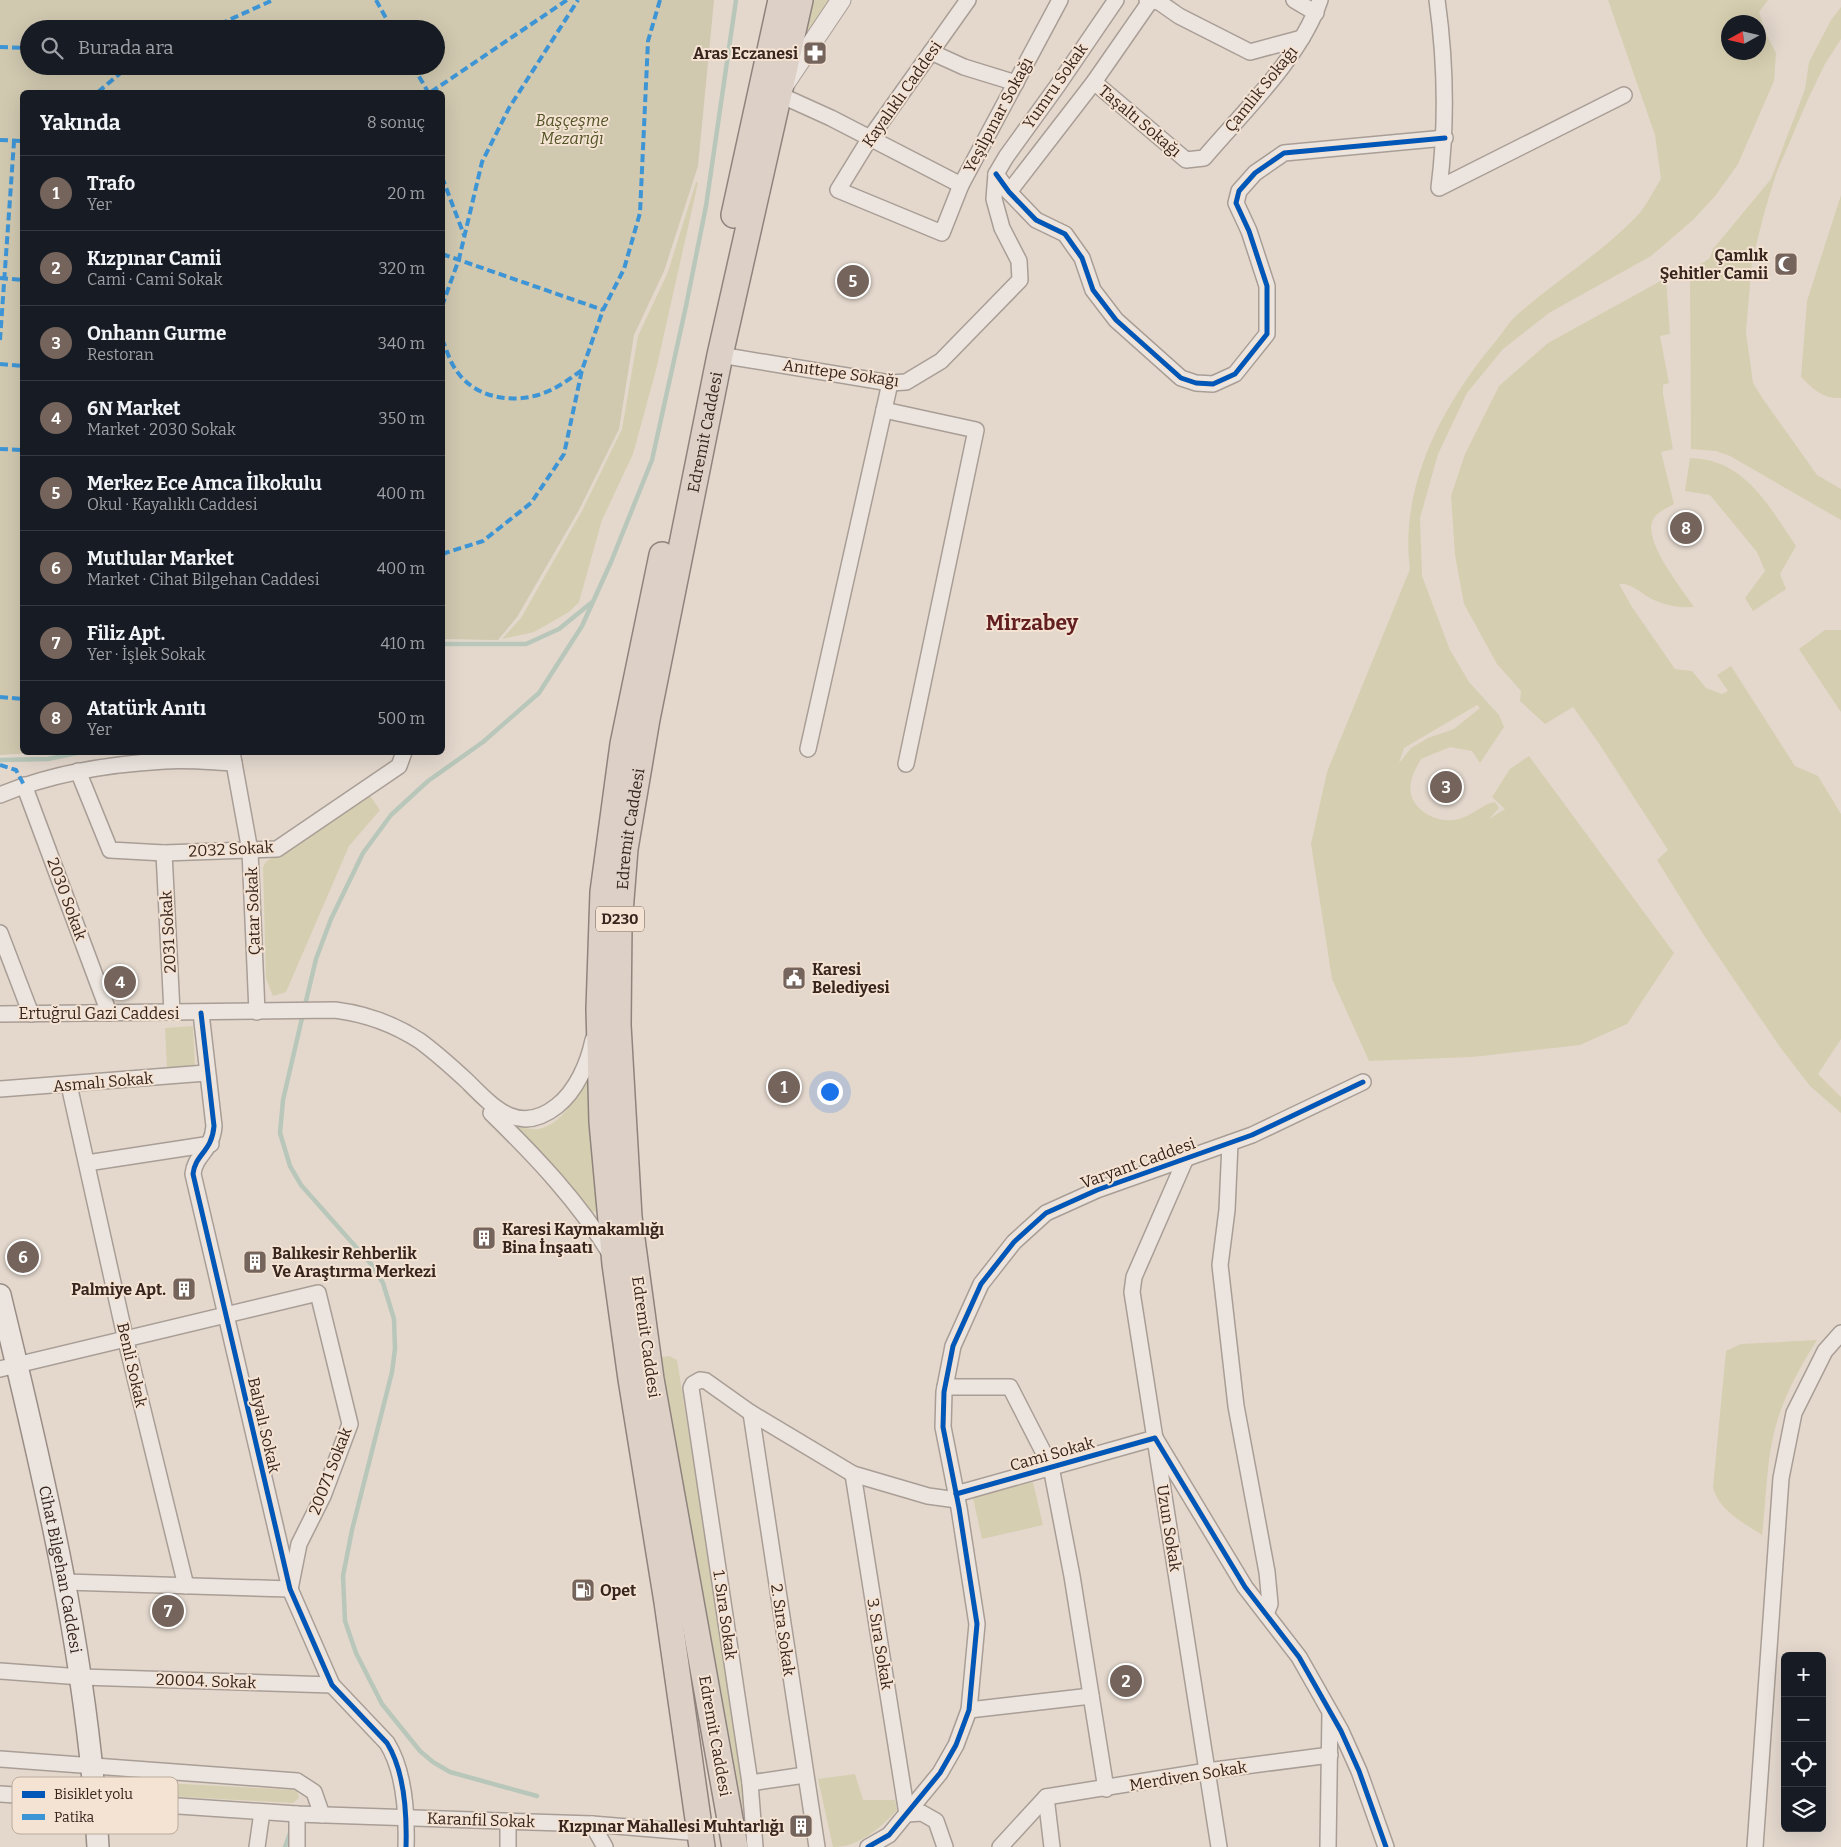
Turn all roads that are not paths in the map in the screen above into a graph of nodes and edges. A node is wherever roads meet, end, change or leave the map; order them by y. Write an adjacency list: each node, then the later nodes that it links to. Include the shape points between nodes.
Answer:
1 (781, 0): 37 (highway, Edremit Caddesi / D230, via 622,744 602,892)
2 (800, 0): 15 (highway, Edremit Caddesi / D230)
3 (841, 0): 15 (street)
4 (968, 0): 12 (street, Kayalıklı Caddesi)
5 (1060, 0): 14 (street, Yeşilpınar Sokağı)
6 (1116, 0): 20 (street, Yumru Sokak)
7 (1294, 0): 10 (street)
8 (1437, 0): 18 (street, via 1443,44)
9 (1149, 1): 11 (street, via 1158,2 1250,52); 13 (street)
10 (1318, 6): 11 (street, Çamlık Sokağı)
11 (1302, 38): 19 (street, Çamlık Sokağı, via 1288,60 1204,158)
12 (931, 52): 14 (street, via 964,67); 17 (street, Kayalıklı Caddesi)
13 (1094, 82): 19 (street, Taşaltı Sokağı); 22 (street)
14 (1016, 83): 21 (street, Yeşilpınar Sokağı)
15 (778, 94): 17 (street); 24 (highway, Edremit Caddesi / D230)
16 (1624, 95): 18 (street, via 1439,188)
17 (870, 138): 21 (street); 23 (street, Kayalıklı Caddesi, via 838,190)
18 (1446, 138): 22 (street, via 1284,153 1254,173 1240,191 1236,203 1267,286 1267,334 1235,374 1213,384 1181,378 1116,320 1093,290 1082,258 1065,234 1036,220)
19 (1186, 160)
20 (996, 174): 22 (street); 25 (street, Anıttepe Sokağı, via 994,199 1002,228 1019,261 1020,280 941,361 906,382)
21 (961, 185): 23 (street, Yeşilpınar Sokağı)
22 (1009, 192)
23 (942, 233)
24 (720, 355): 25 (street, Anıttepe Sokağı); 100 (highway, Edremit Caddesi / D230, via 647,719 625,850 619,926 618,1025 630,1217 651,1379)
25 (890, 383): 26 (street)
26 (884, 410): 27 (street); 30 (street, via 976,430)
27 (808, 748)
28 (403, 755): 34 (street, 2032 Sokak, via 399,766 277,849)
29 (233, 758): 31 (street, via 166,760); 34 (street, Çatar Sokak)
30 (906, 764)
31 (78, 771): 32 (street); 35 (street, 2032 Sokak, via 110,850)
32 (24, 784): 33 (street); 40 (street, 2030 Sokak)
33 (0, 795)
34 (250, 851): 35 (street, 2032 Sokak); 39 (street, Çatar Sokak)
35 (164, 852): 38 (street, 2031 Sokak)
36 (0, 933): 43 (street)
37 (599, 1009): 44 (street, via 590,1054 577,1082 562,1102 547,1114 529,1119 506,1116); 53 (highway, Edremit Caddesi / D230, via 602,1122)
38 (172, 1012): 40 (street, Ertuğrul Gazi Caddesi); 41 (street, Ertuğrul Gazi Caddesi)
39 (257, 1012): 41 (street, Ertuğrul Gazi Caddesi); 44 (street, Ertuğrul Gazi Caddesi, via 335,1010 361,1013 402,1029)
40 (109, 1013): 43 (street, Ertuğrul Gazi Caddesi)
41 (201, 1013): 45 (street)
42 (0, 1014): 43 (street, Ertuğrul Gazi Caddesi)
43 (31, 1014)
44 (451, 1069): 53 (street, via 573,1200)
45 (206, 1073): 47 (street, Asmalı Sokak); 50 (street, via 214,1126)
46 (1363, 1082): 49 (street, Varyant Caddesi)
47 (69, 1085): 48 (street, Asmalı Sokak); 52 (street, Benli Sokak)
48 (0, 1089)
49 (1230, 1143): 51 (street, Varyant Caddesi); 68 (street, via 1220,1265 1236,1406 1267,1572 1270,1604)
50 (211, 1144): 52 (street); 55 (street, Balyalı Sokak, via 196,1162 193,1174)
51 (1186, 1158): 59 (street, Varyant Caddesi, via 1097,1190 1046,1213 1014,1242 981,1284 953,1346); 61 (street, Uzun Sokak, via 1134,1278 1132,1292)
52 (87, 1163): 57 (street, Benli Sokak)
53 (616, 1264): 93 (highway, Edremit Caddesi / D230, via 682,1706)
54 (0, 1295): 58 (main road, Cihat Bilgehan Caddesi)
55 (225, 1315): 57 (street); 67 (street, Balyalı Sokak); 67 (street, 20071 Sokak, via 318,1293 350,1424 323,1496 300,1544)
56 (1841, 1333): 110 (street, via 1825,1351 1794,1413 1781,1478)
57 (126, 1339): 58 (street); 66 (street, Benli Sokak)
58 (8, 1367): 65 (main road, Cihat Bilgehan Caddesi)
59 (945, 1387): 62 (street, Cami Sokak, via 1010,1386); 64 (street, Varyant Caddesi, via 942,1427)
60 (750, 1412): 63 (street); 79 (street, 2. Sıra Sokak); 81 (street, 1. Sıra Sokak, via 706,1381 700,1380 691,1388)
61 (1154, 1438): 62 (street, Cami Sokak); 68 (street, via 1211,1534); 78 (street, Uzun Sokak)
62 (1051, 1467): 64 (street, Cami Sokak); 72 (street, Cami Sokak)
63 (854, 1474): 64 (street, via 928,1496); 87 (street, 3. Sıra Sokak)
64 (957, 1497): 73 (street, Varyant Caddesi, via 977,1624)
65 (66, 1582): 66 (street); 70 (main road, Cihat Bilgehan Caddesi)
66 (186, 1586): 67 (street)
67 (290, 1589): 71 (street, Balyalı Sokak)
68 (1266, 1614): 74 (street, via 1299,1657)
69 (0, 1671): 70 (street, 20004. Sokak)
70 (81, 1677): 71 (street, 20004. Sokak); 77 (main road, Cihat Bilgehan Caddesi)
71 (332, 1685): 89 (street, Balyalı Sokak, via 394,1754)
72 (1091, 1696): 73 (street); 82 (street, Cami Sokak)
73 (969, 1710): 87 (street, Varyant Caddesi, via 956,1745 940,1774)
74 (1330, 1712): 75 (street); 109 (street, via 1359,1771)
75 (1330, 1755): 78 (street, Merdiven Sokak); 108 (street)
76 (0, 1759): 77 (street)
77 (92, 1766): 80 (main road, Cihat Bilgehan Caddesi); 88 (street, via 297,1781 314,1792)
78 (1207, 1771): 82 (street, Merdiven Sokak); 107 (street, Uzun Sokak)
79 (805, 1775): 81 (street); 102 (street, 2. Sıra Sokak)
80 (93, 1777)
81 (750, 1782): 101 (street, 1. Sıra Sokak)
82 (1106, 1789): 83 (street, Merdiven Sokak)
83 (1046, 1797): 105 (street); 106 (street)
84 (178, 1806): 85 (street, Karanfil Sokak)
85 (262, 1812): 86 (street, Karanfil Sokak); 95 (street)
86 (297, 1814): 88 (street, Karanfil Sokak); 96 (street)
87 (907, 1814): 103 (street, Varyant Caddesi, via 889,1835); 104 (street, via 922,1813 936,1820)
88 (322, 1815): 89 (street, Karanfil Sokak)
89 (406, 1818): 90 (street, Karanfil Sokak); 97 (street, Balyalı Sokak)
90 (508, 1821): 91 (street, Karanfil Sokak); 98 (street)
91 (592, 1824): 93 (street, Karanfil Sokak); 99 (street)
92 (97, 1834): 94 (main road, Cihat Bilgehan Caddesi)
93 (706, 1842)
94 (98, 1847)
95 (257, 1847)
96 (297, 1847)
97 (406, 1847)
98 (508, 1847)
99 (605, 1847)
100 (735, 1847)
101 (755, 1847)
102 (817, 1847)
103 (868, 1847)
104 (945, 1847)
105 (1000, 1847)
106 (1052, 1847)
107 (1219, 1847)
108 (1328, 1847)
109 (1386, 1847)
110 (1755, 1847)

